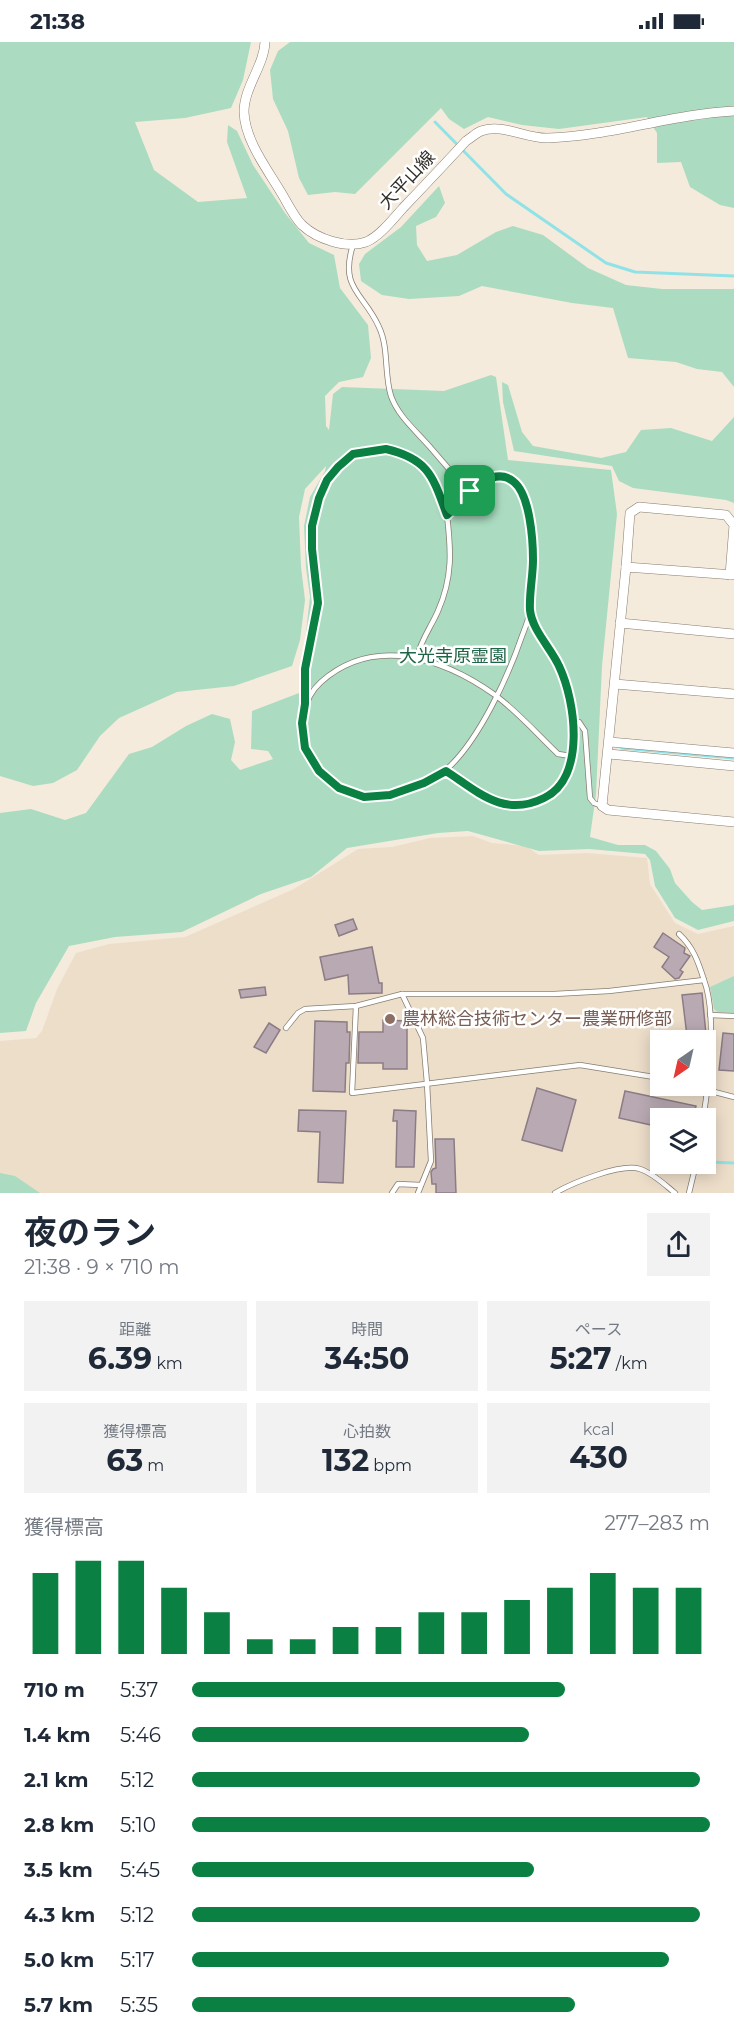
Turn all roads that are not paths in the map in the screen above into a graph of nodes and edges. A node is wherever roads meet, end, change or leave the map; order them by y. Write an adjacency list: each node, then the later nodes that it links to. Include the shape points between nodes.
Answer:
1 (265, 42): 3 (street, via 244,111 255,149 302,225 319,237)
2 (734, 111): 3 (street, 大平山線, via 546,138 494,129 480,131 384,228 368,241)
3 (354, 244): 4 (lane, via 348,275 380,328 396,408)
4 (470, 491): 5 (lane); 8 (lane, via 482,482 506,477 524,495 533,557)
5 (447, 515): 11 (lane, via 449,580); 15 (lane, via 435,482 424,466 406,454 386,449 353,454 327,480 312,526 318,603 305,669)
6 (626, 567): 7 (street); 7 (street, via 630,513 639,507 726,515 734,525); 9 (street)
7 (732, 575)
8 (530, 612): 14 (lane, via 511,668); 16 (lane, via 559,666)
9 (620, 623): 10 (street); 12 (street)
10 (734, 634)
11 (417, 657): 14 (lane, via 440,664); 15 (lane, via 392,655 356,660 336,669 317,685)
12 (615, 684): 13 (street); 17 (street)
13 (734, 694)
14 (496, 696): 20 (lane, via 558,754); 22 (lane, via 480,726)
15 (305, 704): 22 (lane, via 305,748 319,771 339,788 364,797 390,795)
16 (574, 722): 20 (lane); 23 (lane, via 579,722 585,731 590,798)
17 (610, 742): 18 (street); 19 (street)
18 (734, 753)
19 (609, 754): 21 (street); 23 (street)
20 (571, 756): 22 (lane, via 568,775 555,793 529,806 508,806 485,797)
21 (734, 766)
22 (446, 771)
23 (602, 806): 24 (street, via 608,810)
24 (734, 822)
25 (679, 934): 26 (lane, via 696,956)
26 (704, 980): 27 (lane, via 565,994); 29 (lane)
27 (402, 993): 28 (lane); 34 (lane, via 423,1038)
28 (356, 1006): 31 (lane, via 305,1009); 34 (lane, via 352,1093)
29 (710, 1015): 30 (lane); 32 (lane)
30 (734, 1016)
31 (286, 1028)
32 (709, 1030)
33 (650, 1076): 34 (lane, via 580,1065)
34 (427, 1083): 38 (lane, via 431,1161)
35 (716, 1092): 36 (lane)
36 (734, 1097)
37 (694, 1174): 43 (lane)
38 (420, 1185): 39 (lane, via 398,1184); 40 (lane)
39 (392, 1193)
40 (418, 1193)
41 (555, 1193): 42 (lane, via 583,1178 639,1168)
42 (675, 1193)
43 (689, 1193)

